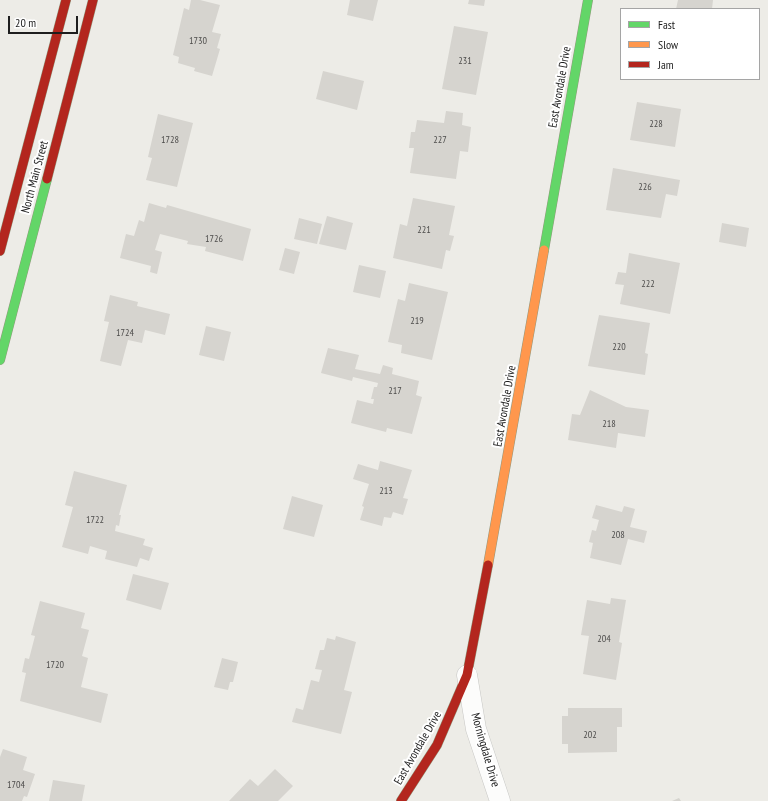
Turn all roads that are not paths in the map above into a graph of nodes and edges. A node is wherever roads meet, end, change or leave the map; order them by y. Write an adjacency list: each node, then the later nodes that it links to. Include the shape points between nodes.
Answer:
1 (66, 0): 4 (street, North Main Street)
2 (93, 0): 5 (street, North Main Street)
3 (588, 0): 7 (street, East Avondale Drive)
4 (0, 251)
5 (4, 328): 6 (street, North Main Street)
6 (0, 360)
7 (467, 675): 8 (street, East Avondale Drive, via 437,745); 9 (street, Morningdale Drive, via 476,729)
8 (400, 801)
9 (500, 801)

